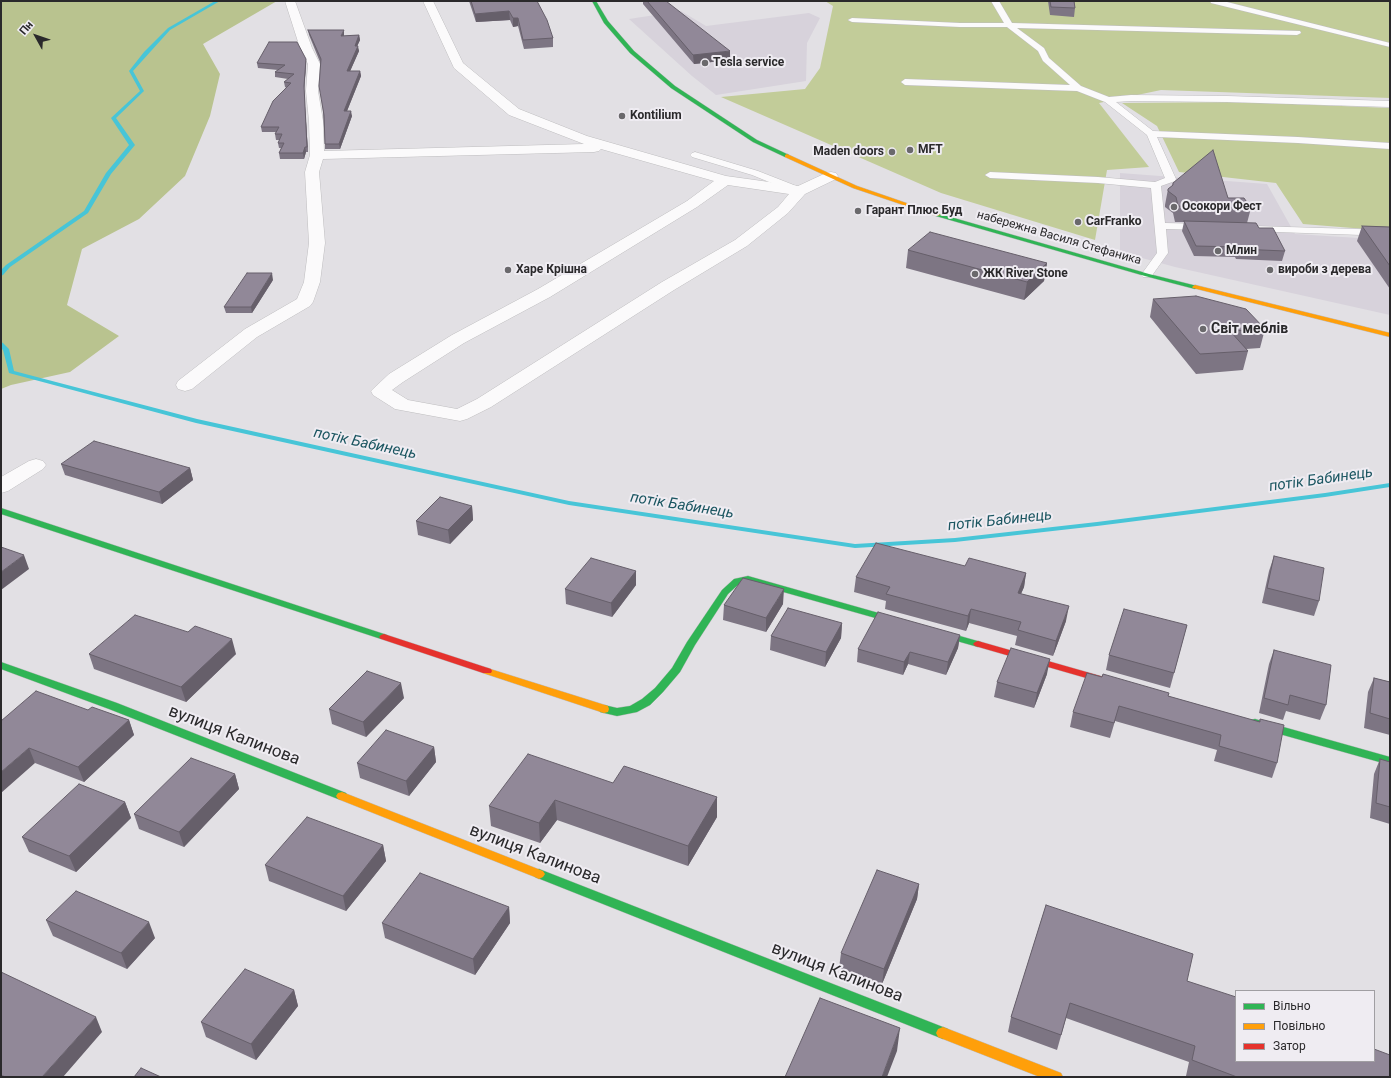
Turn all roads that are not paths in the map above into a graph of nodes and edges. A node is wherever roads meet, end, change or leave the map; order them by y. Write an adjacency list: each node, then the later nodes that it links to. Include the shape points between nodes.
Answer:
1 (290, 1): 17 (street, via 314,64 312,90 316,121)
2 (428, 1): 16 (street, via 458,66 514,112 582,139)
3 (594, 1): 20 (street, набережна Василя Стефаника, via 606,22 632,52 673,87 755,141)
4 (995, 1): 7 (lane)
5 (1214, 1): 9 (lane)
6 (852, 20): 7 (lane)
7 (1009, 25): 8 (lane); 11 (lane, via 1041,50 1046,59)
8 (1297, 33)
9 (1390, 46)
10 (905, 82): 11 (lane)
11 (1078, 88): 12 (lane)
12 (1108, 100): 13 (lane, via 1228,99); 14 (lane)
13 (1390, 104)
14 (1151, 134): 15 (lane); 22 (lane, via 1171,179)
15 (1390, 146)
16 (613, 148): 17 (street); 21 (street)
17 (316, 155): 30 (street, via 312,172 317,243 312,282 304,302 251,333)
18 (695, 155): 23 (lane, via 755,173)
19 (990, 175): 22 (lane)
20 (831, 176): 23 (street); 28 (street, набережна Василя Стефаника, via 946,218)
21 (725, 180): 23 (street); 23 (street, via 692,204 544,293 458,339 396,378 380,392 402,405 460,415 484,403 668,286 741,243 783,210)
22 (1156, 185): 24 (lane)
23 (800, 191)
24 (1160, 226): 25 (lane); 28 (lane, via 1163,253)
25 (1216, 227)
26 (1240, 228): 27 (lane)
27 (1390, 233)
28 (1147, 275): 29 (street, набережна Василя Стефаника)
29 (1390, 335)
30 (185, 385)
31 (36, 465): 32 (street)
32 (1, 487)
33 (1, 511): 35 (street, via 562,697 617,712 633,709 646,702 659,690 676,670 725,592 737,581 748,579)
34 (1, 665): 38 (street, вулиця Калинова, via 113,706)
35 (1122, 685)
36 (1244, 720): 37 (street)
37 (1390, 761)
38 (1056, 1077)

